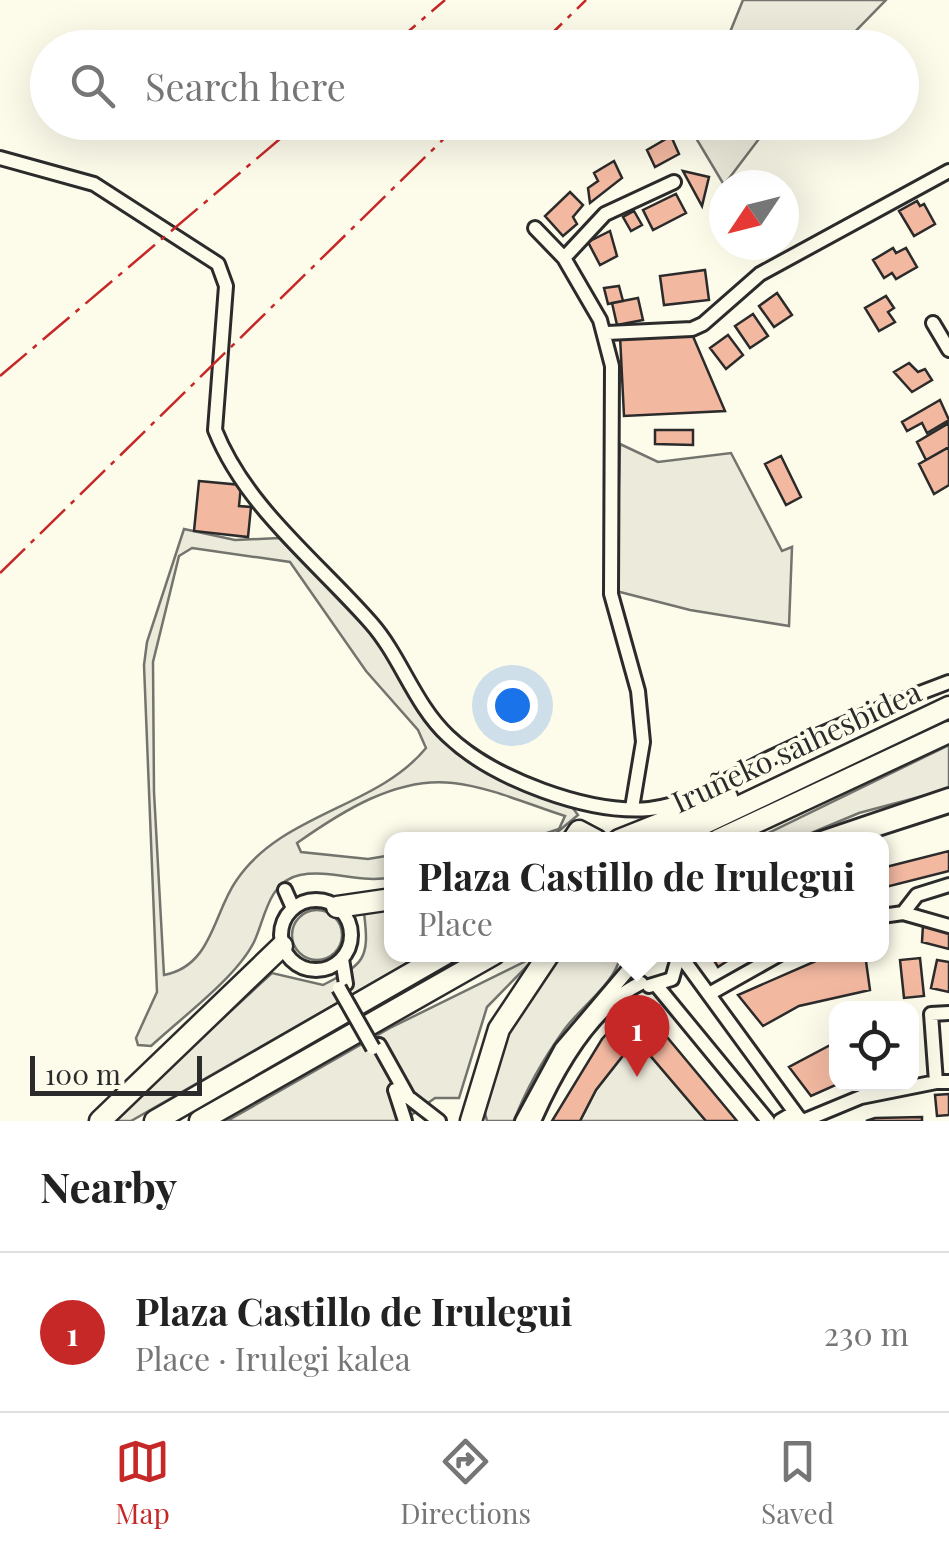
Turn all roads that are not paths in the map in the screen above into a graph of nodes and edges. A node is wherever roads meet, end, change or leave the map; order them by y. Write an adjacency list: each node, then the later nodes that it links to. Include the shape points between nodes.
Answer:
1 (0, 158): 16 (street, via 94,184 218,264 226,286 215,430 223,448 279,526 374,626 449,738 524,783)
2 (949, 171): 7 (street, via 760,274 704,324)
3 (674, 182): 5 (street, via 605,214)
4 (535, 228): 5 (street)
5 (564, 258): 7 (street)
6 (933, 323): 8 (street)
7 (607, 334): 17 (street, via 611,594 638,691 642,742)
8 (949, 350)
9 (949, 682): 17 (street, via 858,716 682,799)
10 (949, 707): 12 (highway, Iruñeko saihesbidea)
11 (949, 732): 13 (highway, Iruñeko saihesbidea)
12 (872, 741): 19 (highway, via 844,744); 20 (highway, Iruñeko saihesbidea)
13 (863, 771): 21 (highway, Iruñeko saihesbidea); 22 (highway)
14 (949, 795): 23 (street)
15 (949, 806): 24 (street)
16 (592, 808): 17 (street); 18 (street)
17 (632, 808)
18 (583, 832)
19 (638, 832)
20 (686, 832)
21 (735, 832)
22 (752, 832)
23 (840, 832)
24 (869, 832)
25 (949, 885): 30 (street, via 917,895)
26 (284, 890): 28 (street)
27 (384, 901): 29 (highway)
28 (293, 908): 29 (street, via 321,900); 33 (street, via 284,919)
29 (337, 908): 34 (street, via 351,938)
30 (904, 913): 31 (street); 32 (street)
31 (889, 915)
32 (949, 926)
33 (282, 946): 42 (street, via 300,967); 52 (highway)
34 (342, 958): 42 (street); 45 (street)
35 (431, 962): 53 (highway)
36 (480, 962): 54 (highway)
37 (544, 962): 57 (highway, via 499,1028)
38 (628, 962): 43 (street)
39 (678, 962): 46 (street, via 672,979)
40 (685, 962): 47 (street)
41 (766, 962): 47 (street)
42 (320, 970): 45 (street)
43 (629, 970): 44 (street); 58 (street, via 561,1048)
44 (640, 983): 46 (street); 59 (street, via 587,1031)
45 (343, 986): 49 (street, bridge)
46 (657, 986): 60 (street)
47 (709, 994): 51 (street)
48 (949, 1012): 50 (street, via 932,1014)
49 (376, 1046): 55 (street); 56 (street, via 408,1097)
50 (942, 1082): 51 (street, via 860,1097)
51 (802, 1120): 61 (street, via 790,1115)
52 (100, 1121)
53 (155, 1121)
54 (200, 1121)
55 (405, 1121)
56 (439, 1121)
57 (471, 1121)
58 (522, 1121)
59 (534, 1121)
60 (768, 1121)
61 (780, 1121)

